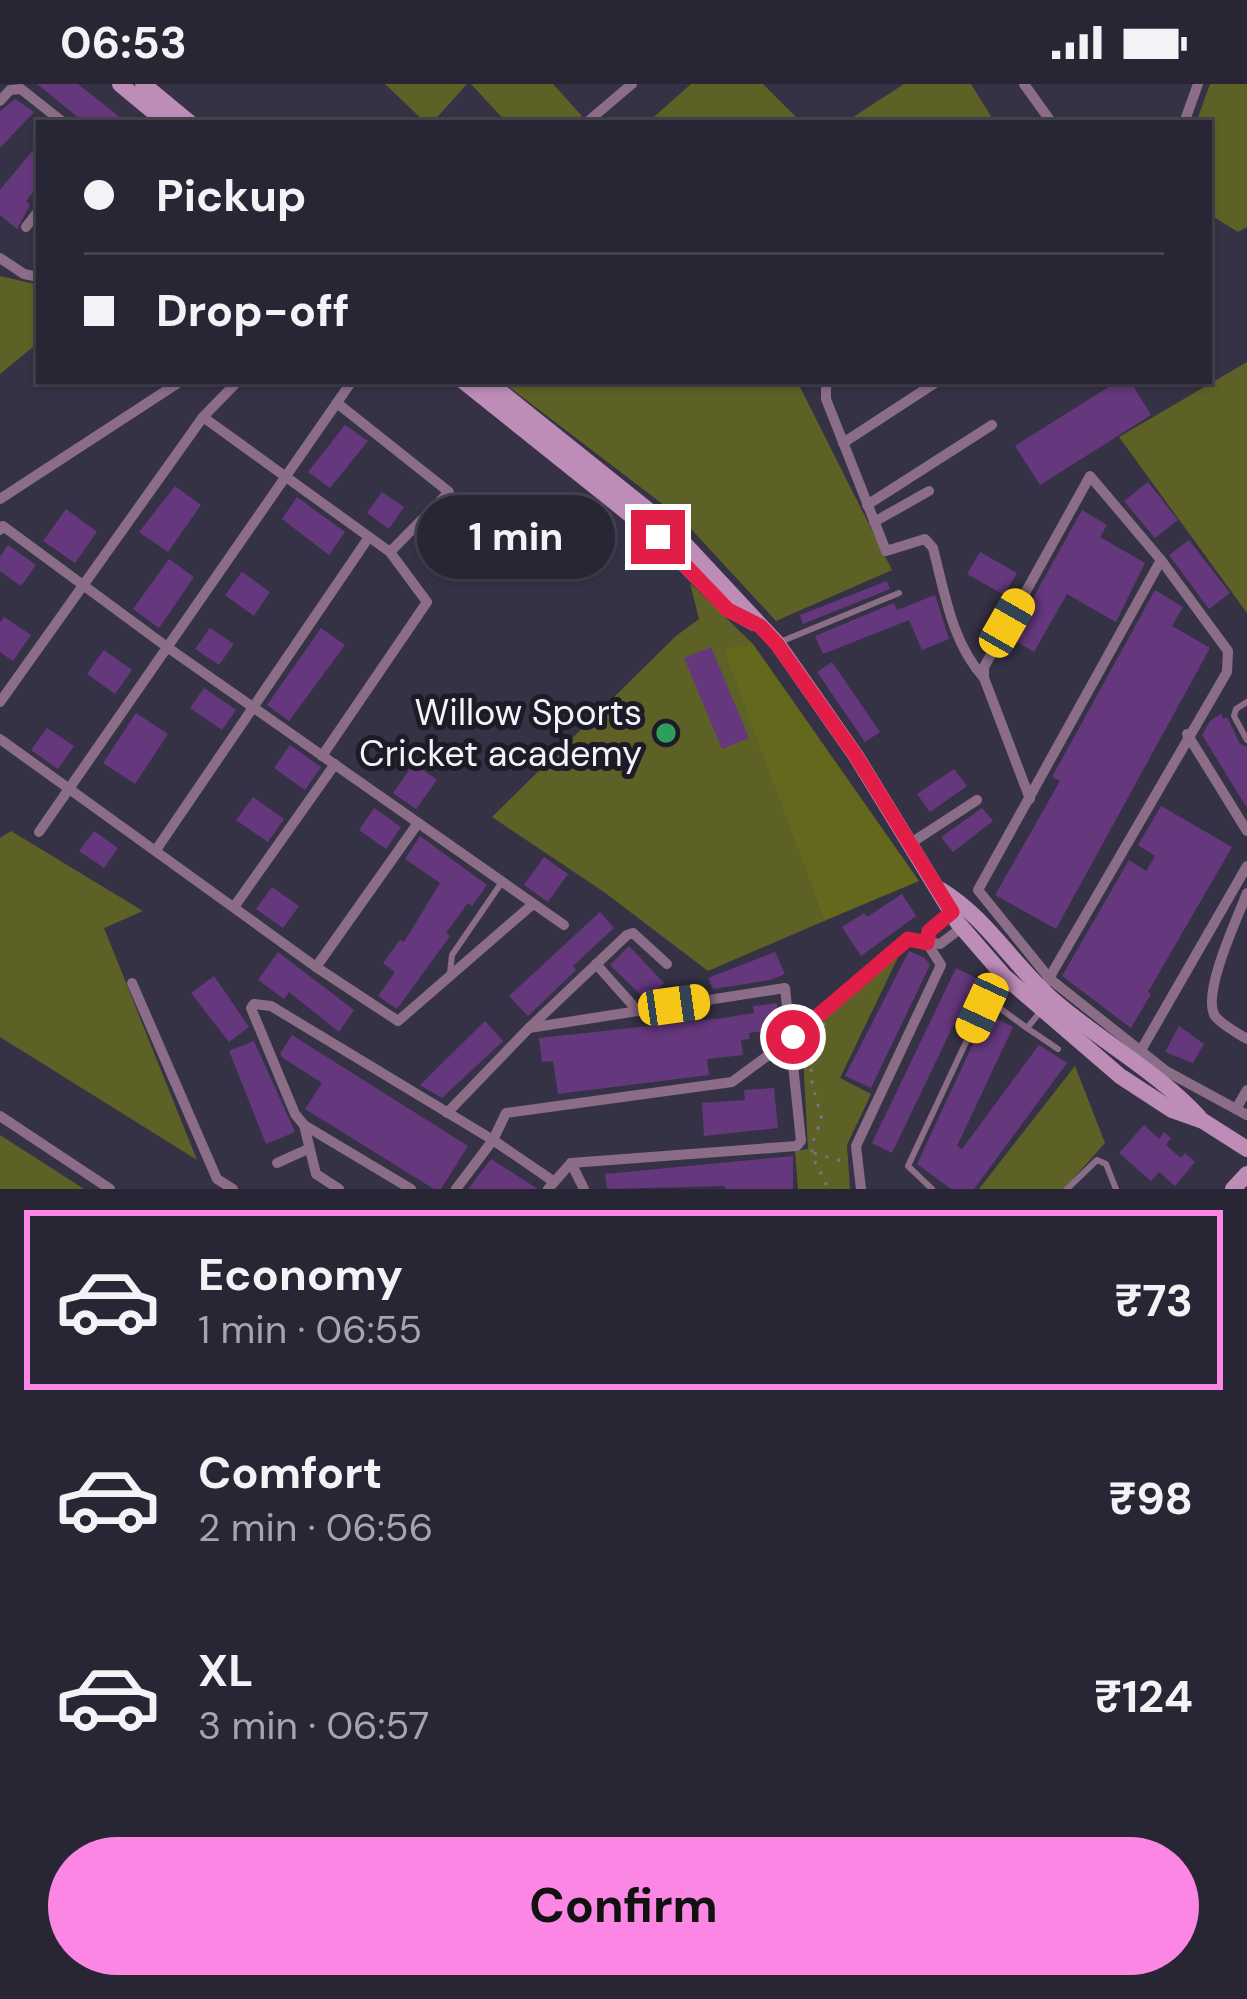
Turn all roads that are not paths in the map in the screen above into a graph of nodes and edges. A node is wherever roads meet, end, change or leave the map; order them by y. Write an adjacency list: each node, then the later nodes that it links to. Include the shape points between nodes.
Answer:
1 (120, 84): 8 (street)
2 (143, 84): 9 (street)
3 (632, 84): 10 (street)
4 (1024, 84): 11 (street)
5 (1198, 84): 12 (street)
6 (0, 101): 7 (street, via 21,89)
7 (60, 120)
8 (163, 120)
9 (186, 120)
10 (590, 120)
11 (1050, 120)
12 (1185, 120)
13 (36, 214): 14 (street)
14 (26, 226)
15 (0, 258): 16 (street)
16 (36, 276)
17 (177, 384): 30 (street)
18 (235, 384): 25 (street)
19 (350, 384): 24 (street)
20 (467, 384): 39 (street, via 658,537 728,610)
21 (492, 384): 39 (street, via 668,526)
22 (829, 384): 27 (street, via 826,399)
23 (933, 384): 27 (street)
24 (337, 403): 28 (street); 35 (street, via 449,492)
25 (203, 418): 28 (street); 37 (street)
26 (992, 424): 31 (street)
27 (843, 443): 31 (street)
28 (286, 477): 34 (street); 41 (street)
29 (928, 491): 32 (street)
30 (0, 499)
31 (867, 505): 32 (street)
32 (874, 522): 42 (street, via 886,551 925,539 933,548 954,629)
33 (0, 530): 37 (street)
34 (369, 537): 35 (street); 45 (street)
35 (390, 552): 49 (street, via 427,602)
36 (1161, 560): 42 (street, via 1090,476 986,660); 46 (street, via 1228,651 1227,672); 52 (street)
37 (83, 585): 41 (street); 43 (street)
38 (899, 593): 40 (lane)
39 (760, 626): 40 (street)
40 (777, 644): 57 (street)
41 (167, 647): 45 (street); 51 (street)
42 (984, 679): 52 (street)
43 (0, 702)
44 (1247, 702): 48 (lane, via 1234,716)
45 (252, 706): 49 (street); 58 (street)
46 (1187, 734): 55 (street); 72 (street)
47 (0, 739): 51 (street)
48 (1247, 740)
49 (322, 756): 50 (street)
50 (334, 764): 54 (street); 63 (street)
51 (69, 787): 56 (street); 58 (street)
52 (1030, 799): 72 (street, via 978,890)
53 (977, 800): 57 (street)
54 (418, 823): 60 (street); 69 (street)
55 (1247, 831)
56 (39, 832)
57 (911, 843): 64 (street)
58 (156, 850): 63 (street)
59 (1246, 870): 79 (street)
60 (502, 882): 62 (street); 70 (lane, via 452,956)
61 (1247, 893): 77 (street, via 1211,1003)
62 (533, 904): 65 (street); 70 (street)
63 (235, 907): 69 (street)
64 (964, 915): 66 (street, via 929,931); 66 (street, via 940,944); 72 (street)
65 (564, 926)
66 (927, 943): 76 (street, via 908,939); 99 (street, via 941,965 856,1146)
67 (596, 964): 68 (street, via 633,933); 73 (street); 74 (street)
68 (667, 964)
69 (316, 967): 70 (street, via 398,1022)
70 (449, 976)
71 (132, 982): 91 (street)
72 (1041, 996): 75 (lane); 79 (street); 87 (street)
73 (638, 1010): 74 (street); 76 (street, via 785,988)
74 (529, 1028): 82 (street)
75 (1028, 1028): 78 (lane); 100 (lane, via 994,1004 982,1008 908,1166)
76 (793, 1037): 85 (street, via 732,1082 518,1109 506,1113); 89 (street, via 797,1146)
77 (1247, 1040)
78 (1058, 1048)
79 (1140, 1052): 81 (street)
80 (1247, 1090): 81 (street)
81 (1242, 1112)
82 (447, 1113): 84 (street, via 271,1006 254,1004); 85 (street)
83 (0, 1116): 93 (street)
84 (304, 1125): 86 (street); 96 (street)
85 (494, 1140): 92 (street); 97 (street)
86 (308, 1149): 88 (street); 95 (street, via 316,1174)
87 (1247, 1149)
88 (277, 1163)
89 (571, 1163): 92 (street); 98 (street)
90 (1247, 1174): 103 (street)
91 (214, 1184): 94 (street)
92 (550, 1185)
93 (110, 1189)
94 (233, 1189)
95 (339, 1189)
96 (411, 1189)
97 (456, 1189)
98 (584, 1189)
99 (862, 1189)
100 (932, 1189)
101 (1067, 1189): 102 (lane, via 1097,1160)
102 (1116, 1189)
103 (1233, 1189)

